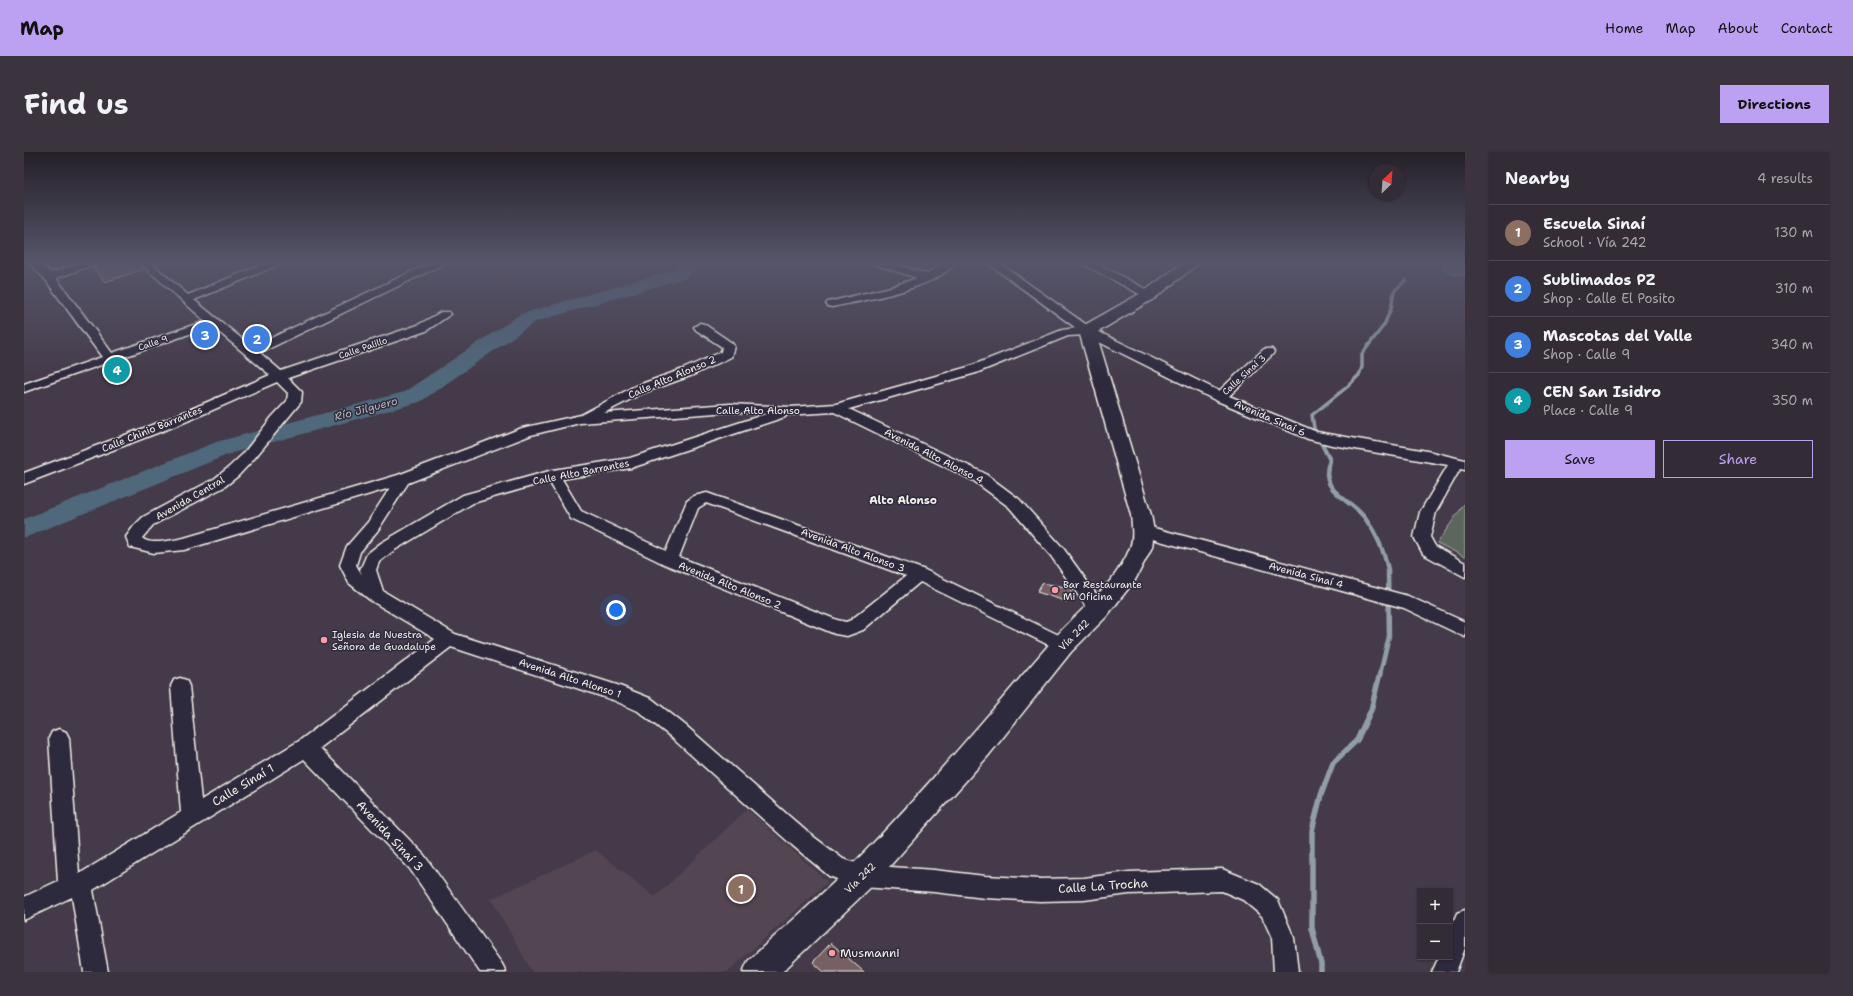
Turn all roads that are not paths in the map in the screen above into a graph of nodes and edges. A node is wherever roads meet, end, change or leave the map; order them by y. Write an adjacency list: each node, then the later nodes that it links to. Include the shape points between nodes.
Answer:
1 (66, 300): 14 (street)
2 (188, 300): 9 (street, Avenida Central)
3 (360, 300): 12 (street)
4 (849, 300): 7 (street)
5 (1044, 300): 11 (street, Avenida Sinaí 6)
6 (1140, 300): 11 (main road)
7 (832, 304)
8 (445, 314): 15 (street, Calle Palillo, via 422,328)
9 (213, 322): 12 (street, Avenida Central); 14 (street, Calle 9)
10 (700, 327): 20 (street, Calle Alto Alonso 2, via 728,346 727,354 688,372 638,390)
11 (1087, 331): 17 (street, Avenida Sinaí 6); 18 (street, Calle Alto Alonso, via 1066,333 972,370); 25 (main road, Vía 242, via 1141,515)
12 (252, 352): 15 (street, Avenida Central)
13 (1268, 352): 17 (street, Calle Sinaí 3)
14 (109, 358): 16 (street, Calle 9)
15 (280, 376): 23 (street, Calle Chinio Barrantes, via 173,422); 24 (street, Avenida Central, via 295,392 294,402 248,457 219,483 148,521 134,537 136,542 146,547 184,544)
16 (24, 388)
17 (1220, 397): 21 (street, Avenida Sinaí 6, via 1313,436 1419,453)
18 (836, 408): 19 (street, Calle Alto Alonso); 30 (street, Avenida Alto Alonso 4, via 979,477 1014,503 1057,552)
19 (791, 411): 20 (street, Calle Alto Alonso, via 730,408); 22 (street, Calle Alto Barrantes, via 630,463)
20 (580, 419): 24 (street, Calle Alto Alonso, via 528,431)
21 (1461, 464): 27 (street, via 1428,512 1422,537 1429,550)
22 (553, 475): 26 (street, Avenida Alto Alonso 2, via 576,515); 29 (street, Calle Alto Barrantes, via 468,498 387,547 373,558 368,570)
23 (24, 479)
24 (404, 479): 29 (street, Avenida Alto Alonso 1, via 373,526 352,550 348,565 355,579)
25 (1143, 531): 30 (main road, Vía 242, via 1141,547 1127,574); 31 (street, Avenida Sinaí 4, via 1408,603)
26 (670, 560): 28 (street, Avenida Alto Alonso 2, via 835,627 847,629 857,625); 28 (street, Avenida Alto Alonso 3, via 692,505 707,498)
27 (1465, 571)
28 (919, 574): 33 (street, Avenida Alto Alonso 3)
29 (376, 595): 32 (street, Avenida Alto Alonso 1)
30 (1098, 610): 33 (main road, Vía 242)
31 (1465, 630)
32 (449, 640): 36 (street, Calle Sinaí 1); 38 (street, Avenida Alto Alonso 1, via 617,693 645,705 837,868)
33 (1063, 645): 38 (main road, Vía 242, via 979,747)
34 (180, 686): 37 (street)
35 (59, 738): 39 (street)
36 (306, 747): 37 (street, Calle Sinaí 1); 45 (street, Avenida Sinaí 3, via 417,862)
37 (192, 817): 39 (street, Calle Sinaí 1)
38 (862, 876): 46 (main road, Vía 242); 47 (street, Calle La Trocha, via 1040,890 1129,883 1222,880 1250,892 1270,908 1283,938)
39 (75, 886): 40 (street, Calle Sinaí 1); 44 (street)
40 (24, 909)
41 (1465, 921): 42 (street)
42 (1453, 950)
43 (1449, 960): 48 (street)
44 (96, 972)
45 (494, 972)
46 (759, 972)
47 (1286, 972)
48 (1444, 972)

